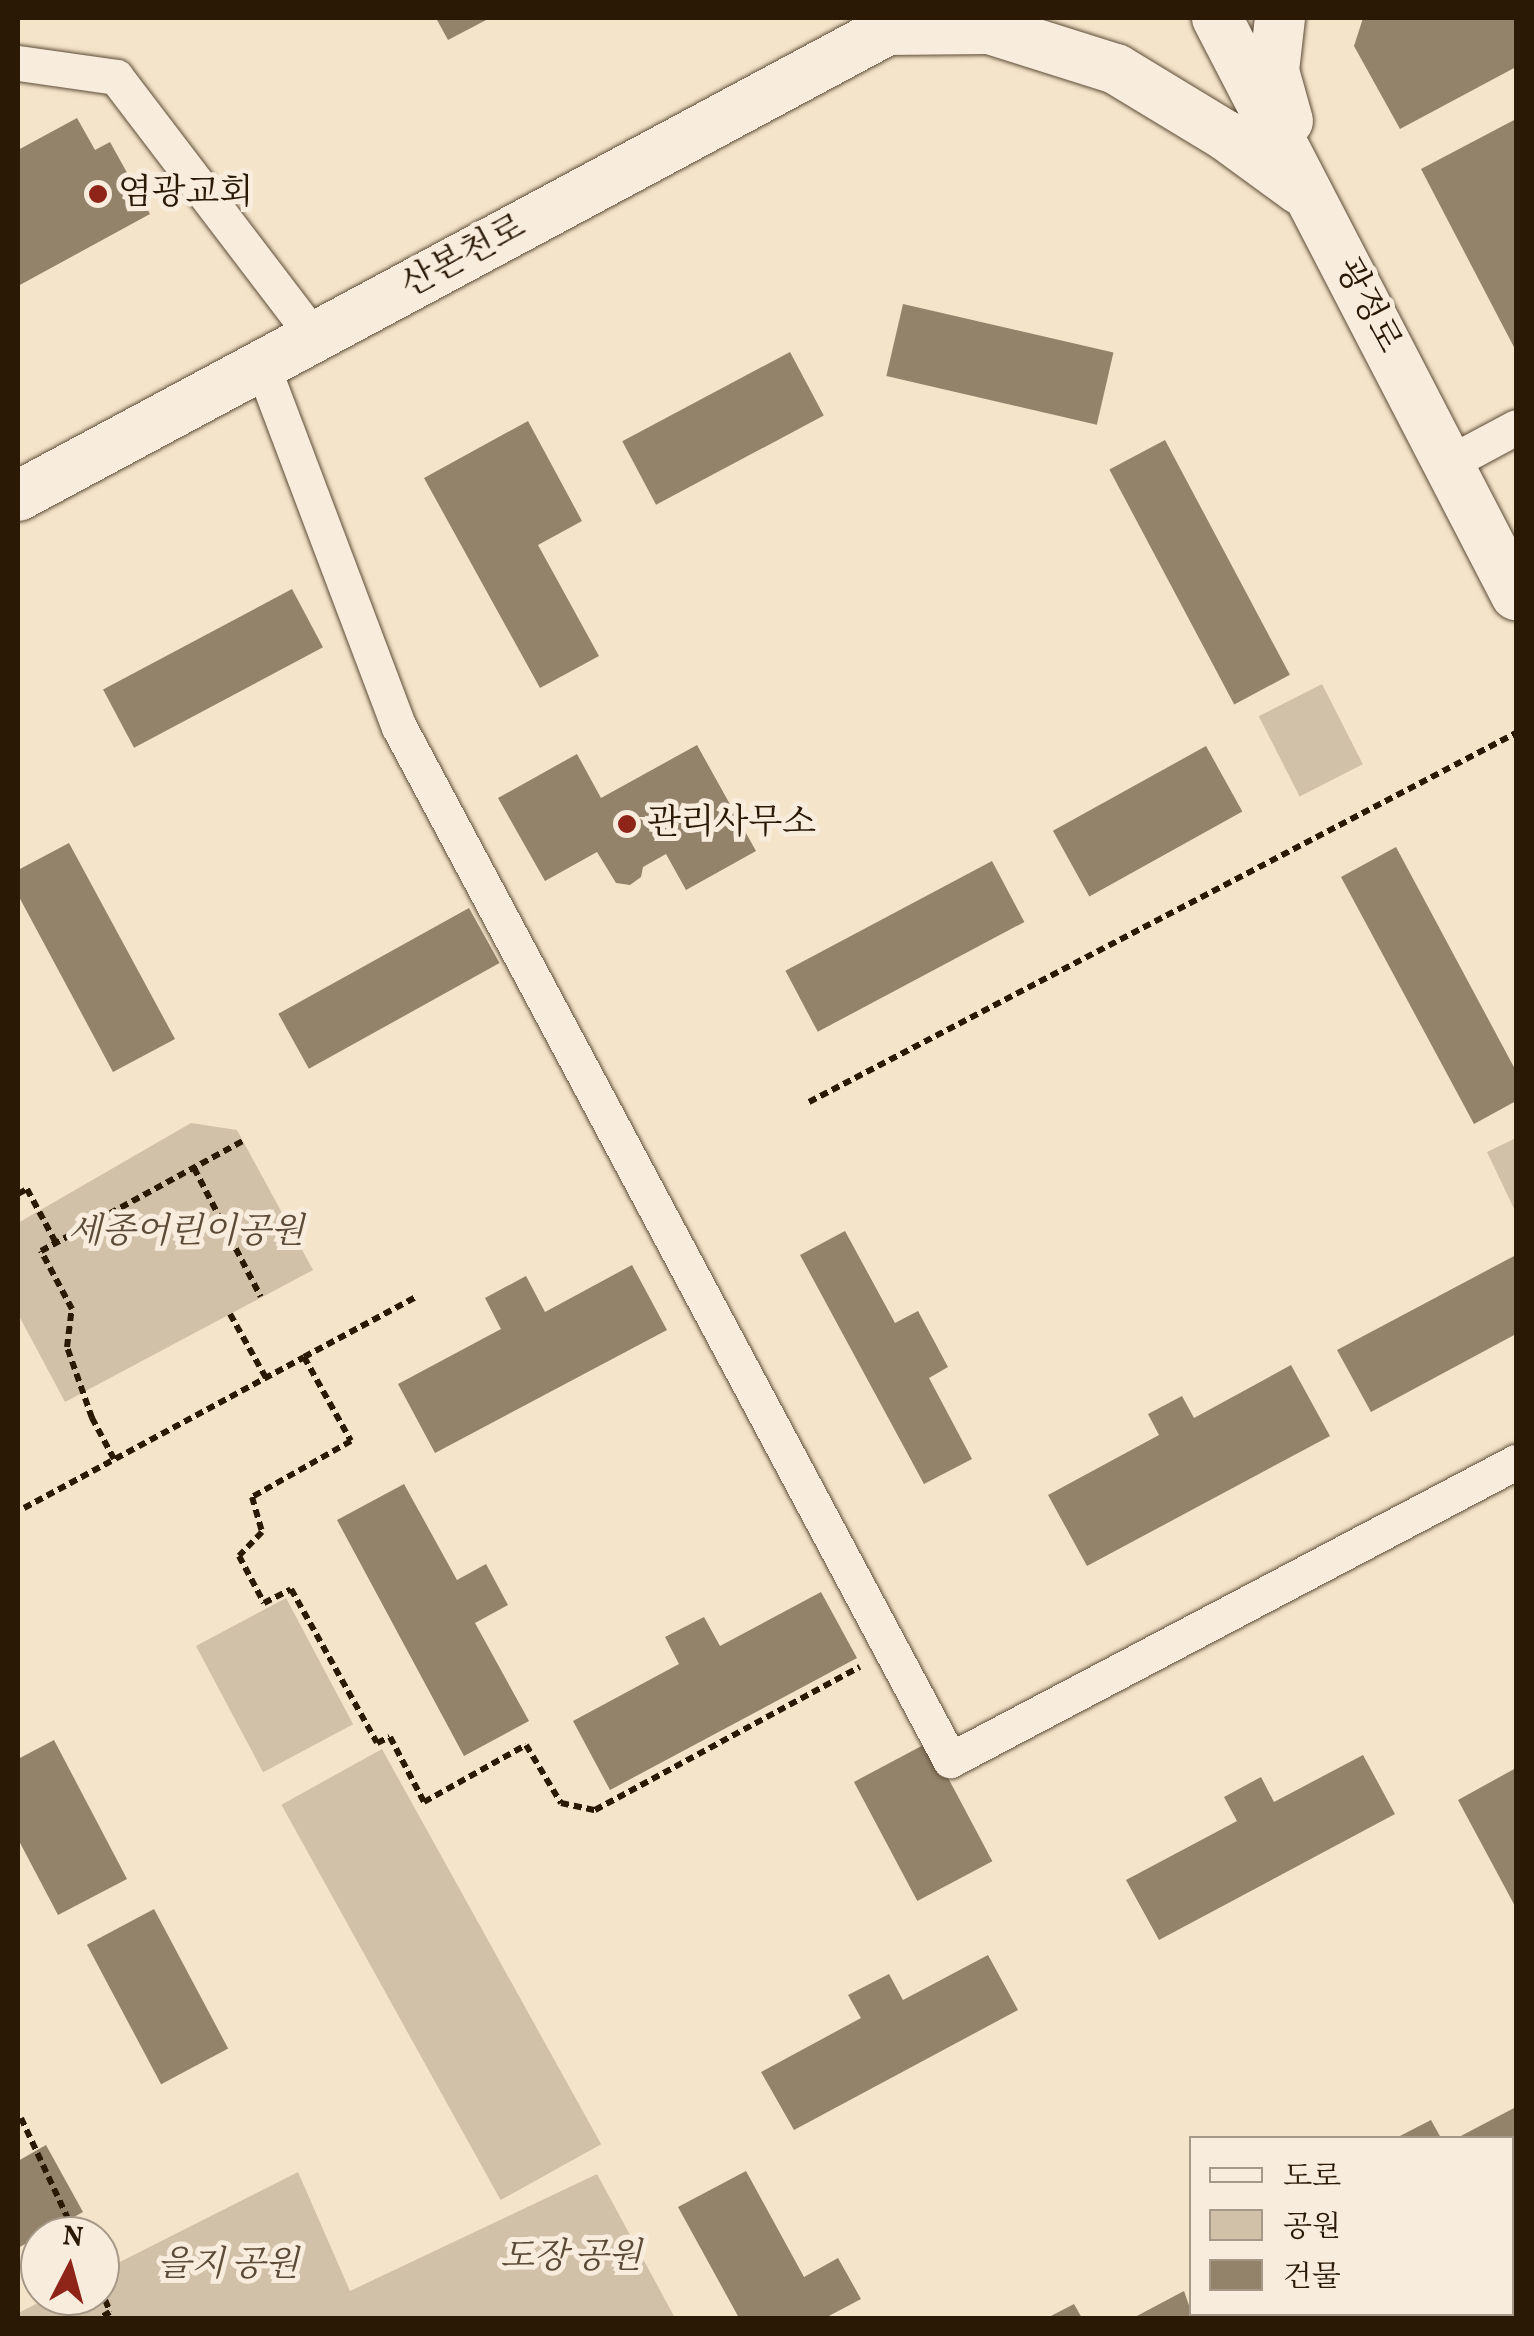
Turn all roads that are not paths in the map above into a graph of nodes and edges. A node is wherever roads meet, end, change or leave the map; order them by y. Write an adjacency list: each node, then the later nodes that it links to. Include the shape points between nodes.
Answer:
1 (1216, 18): 5 (street, 광정로)
2 (1280, 18): 5 (street, via 1274,71)
3 (898, 22): 5 (street, via 988,29 1116,68); 6 (street, 산본천로)
4 (18, 63): 6 (street, via 116,77)
5 (1311, 198): 9 (street, 광정로)
6 (314, 337): 7 (street, 산본천로)
7 (262, 365): 10 (street, 산본천로); 12 (street, via 399,727 950,1760)
8 (1516, 427): 9 (street)
9 (1449, 463): 11 (street, 광정로)
10 (18, 496)
11 (1516, 595)
12 (1516, 1462)

